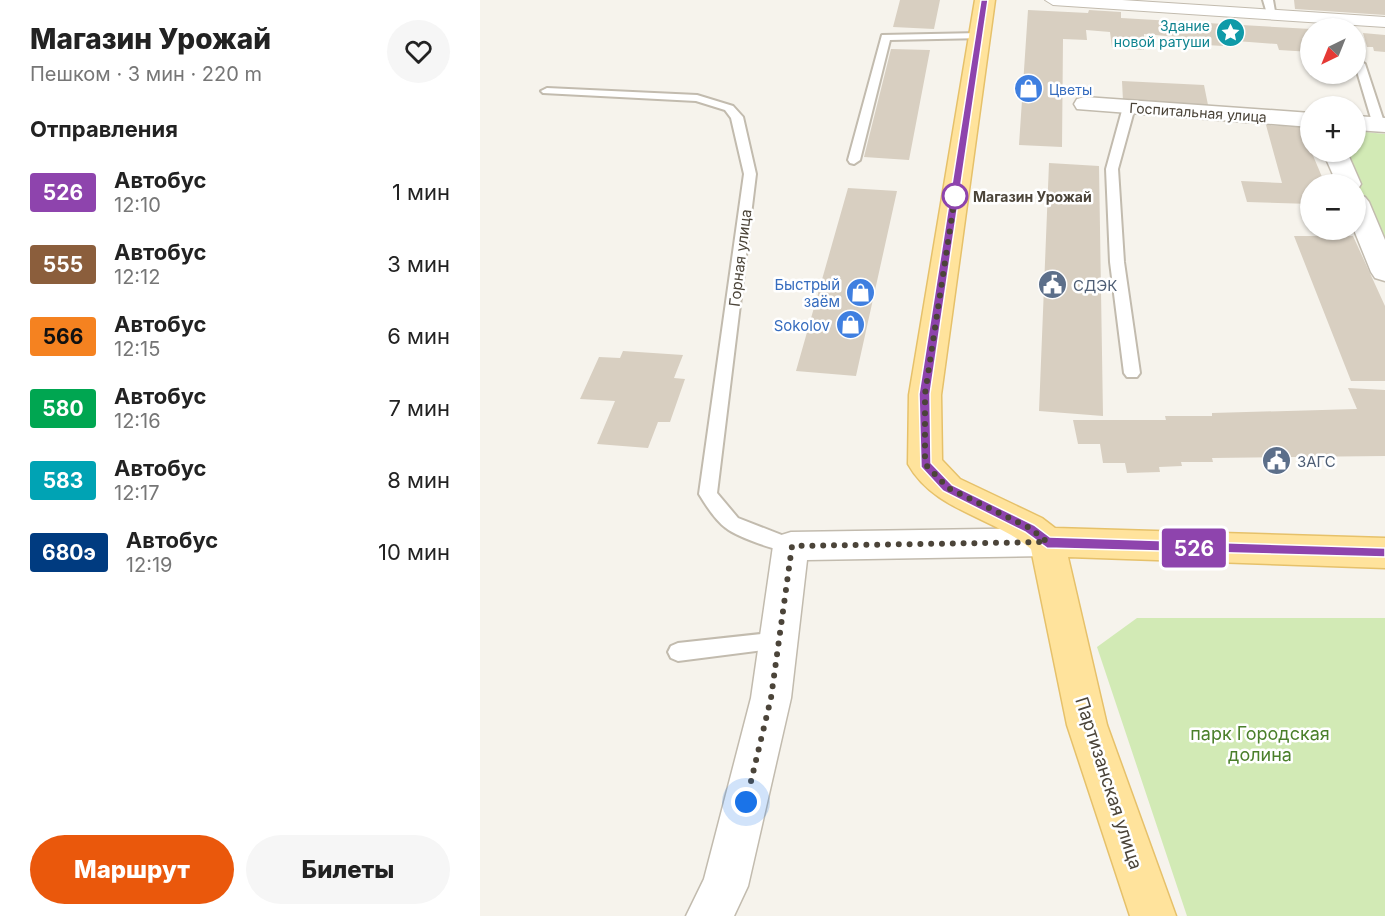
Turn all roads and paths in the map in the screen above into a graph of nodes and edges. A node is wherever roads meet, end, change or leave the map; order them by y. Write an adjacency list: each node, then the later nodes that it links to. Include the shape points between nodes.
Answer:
1 (985, 0): 5 (main road)
2 (1053, 0): 3 (street)
3 (1270, 7): 4 (street)
4 (1385, 22)
5 (980, 36): 12 (lane, via 886,37); 16 (main road, via 925,394 925,464 948,488 1030,528)
6 (1364, 84): 11 (lane)
7 (547, 91): 17 (lane, Горная улица, via 697,98 729,108 737,117 750,174 708,494 732,523)
8 (1085, 104): 9 (street, Госпитальная улица)
9 (1129, 107): 10 (street, Госпитальная улица); 15 (lane, via 1112,169 1118,262)
10 (1300, 119)
11 (1373, 124)
12 (854, 160)
13 (1366, 226): 14 (street)
14 (1385, 272)
15 (1132, 373)
16 (1047, 542): 17 (street); 18 (main road); 22 (main road, Партизанская улица, via 1087,725)
17 (792, 546): 19 (street)
18 (1385, 553)
19 (779, 640): 20 (lane); 21 (street, via 771,698 725,886)
20 (678, 652)
21 (710, 916)
22 (1153, 916)

